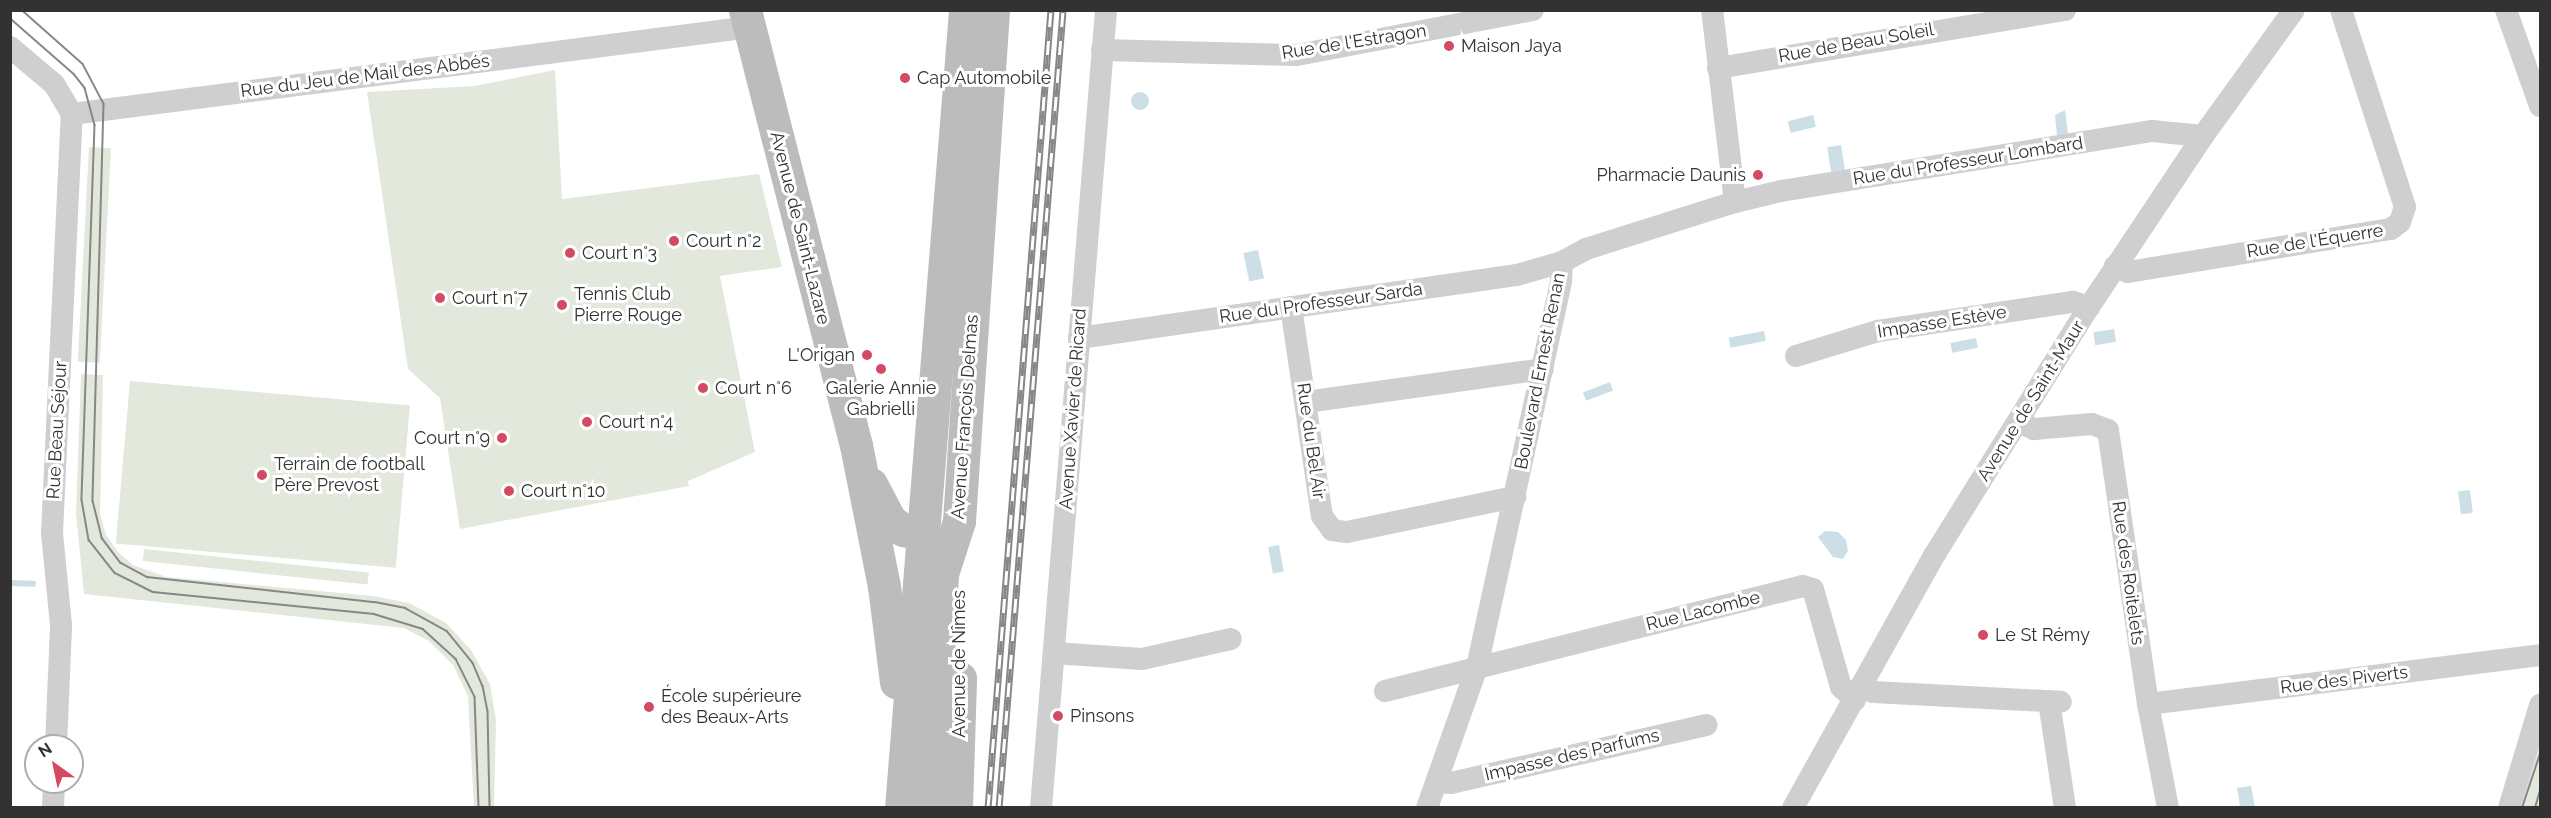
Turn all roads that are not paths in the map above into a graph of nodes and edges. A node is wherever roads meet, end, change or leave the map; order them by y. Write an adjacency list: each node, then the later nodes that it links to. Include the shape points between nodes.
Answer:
1 (966, 10): 30 (main road, Avenue François Delmas)
2 (993, 10): 29 (main road, Avenue François Delmas)
3 (1106, 10): 12 (street, Avenue Xavier de Ricard)
4 (1533, 10): 12 (street, Rue de l'Estragon, via 1297,55)
5 (1712, 10): 13 (street)
6 (2065, 10): 13 (street, Rue de Beau Soleil)
7 (2295, 10): 16 (street, Avenue de Saint-Maur)
8 (2341, 10): 19 (street, Rue de l'Équerre, via 2405,207 2400,222 2391,229 2128,272)
9 (2506, 10): 14 (street)
10 (747, 19): 15 (street, Rue du Jeu de Mail des Abbés); 27 (main road, Avenue de Saint-Lazare)
11 (10, 47): 15 (street, via 54,84)
12 (1102, 50): 22 (street, Avenue Xavier de Ricard)
13 (1718, 68): 17 (street)
14 (2541, 106)
15 (72, 114): 41 (street, Rue Beau Séjour, via 52,533 61,625)
16 (2203, 136): 17 (street, Rue du Professeur Lombard, via 2152,131 1781,191); 19 (street, Avenue de Saint-Maur)
17 (1735, 202): 18 (street, Boulevard Ernest Renan, via 1586,249)
18 (1562, 262): 20 (street, Rue du Professeur Sarda, via 1517,275); 24 (street, Boulevard Ernest Renan)
19 (2115, 266): 21 (street, Avenue de Saint-Maur)
20 (1291, 307): 22 (street, Rue du Professeur Sarda); 25 (street, Rue du Bel Air)
21 (2089, 307): 23 (street, Impasse Estève, via 2073,302 1878,331); 26 (street, Avenue de Saint-Maur)
22 (1078, 338): 33 (street, Avenue Xavier de Ricard)
23 (1796, 356)
24 (1543, 369): 25 (street); 28 (street, Boulevard Ernest Renan)
25 (1306, 402): 28 (street, Rue du Bel Air, via 1322,516 1332,530 1347,532)
26 (2019, 422): 37 (street, Avenue de Saint-Maur, via 1935,554); 38 (street, Rue des Roitelets, via 2034,429 2092,424 2108,430)
27 (856, 445): 30 (main road, Avenue de Saint-Lazare, via 879,504 890,520 903,530); 42 (main road, Avenue de Saint-Lazare, via 884,586 897,708)
28 (1515, 498): 35 (street, Boulevard Ernest Renan)
29 (958, 521): 31 (main road, Avenue François Delmas); 46 (main road, Avenue de Nîmes)
30 (922, 534): 31 (main road); 42 (main road)
31 (942, 574): 44 (main road, Avenue de Nîmes)
32 (1231, 639): 33 (street, via 1142,659)
33 (1054, 653): 47 (street, Avenue Xavier de Ricard)
34 (2541, 655): 38 (street, Rue des Piverts)
35 (1477, 667): 36 (street); 37 (street, Rue Lacombe, via 1803,586 1813,589 1841,687); 43 (street, Boulevard Ernest Renan)
36 (1385, 691)
37 (1858, 693): 49 (street, Avenue de Saint-Maur); 50 (street, via 2055,702)
38 (2148, 704): 51 (street, Rue des Roitelets)
39 (2541, 705): 52 (street)
40 (1706, 725): 43 (street, Impasse des Parfums, via 1451,783)
41 (56, 734)
42 (908, 736): 45 (main road)
43 (1437, 782): 48 (street, Boulevard Ernest Renan)
44 (936, 798)
45 (901, 807)
46 (956, 807)
47 (1041, 807)
48 (1427, 807)
49 (1793, 807)
50 (2066, 807)
51 (2168, 807)
52 (2508, 807)

